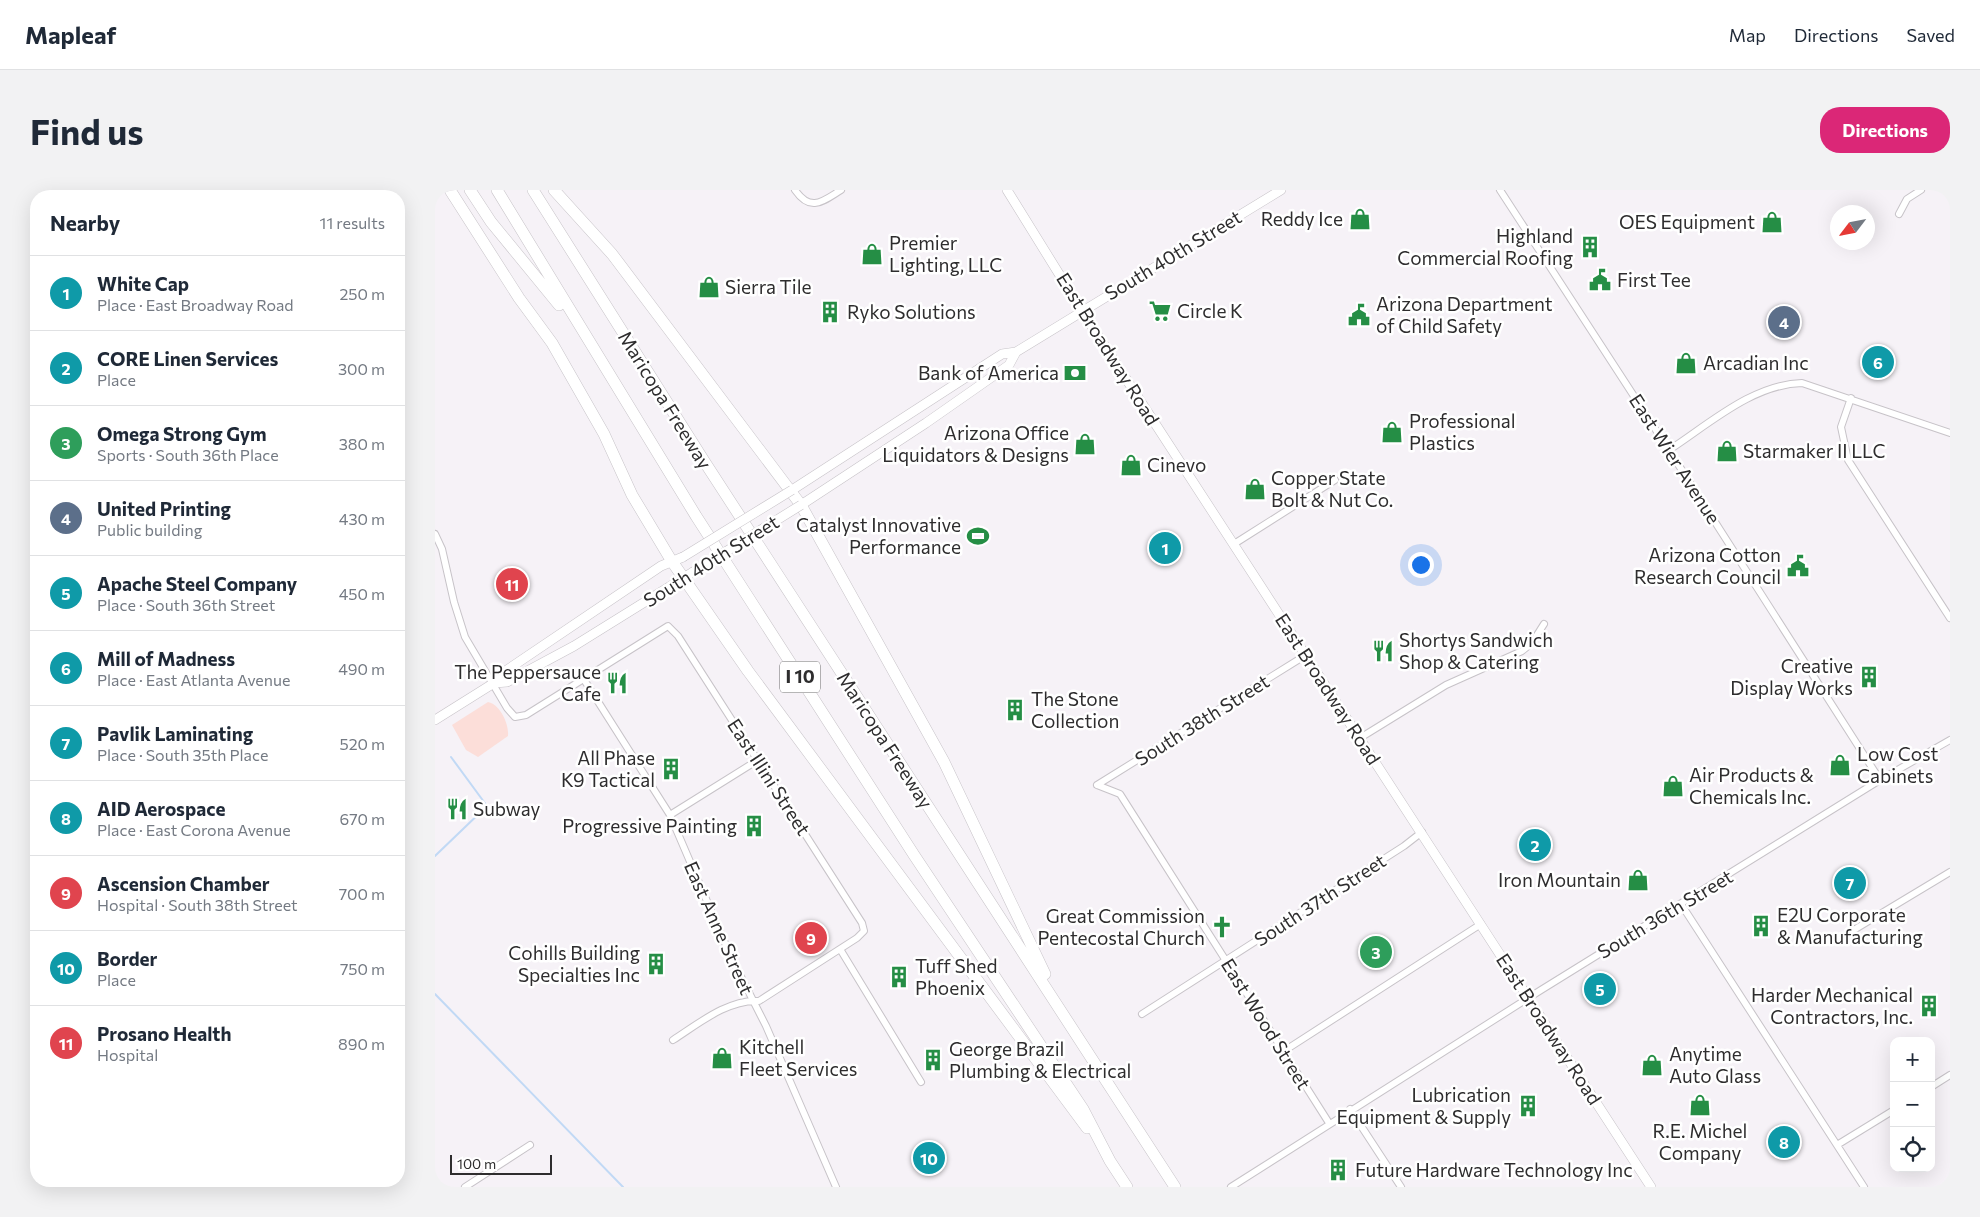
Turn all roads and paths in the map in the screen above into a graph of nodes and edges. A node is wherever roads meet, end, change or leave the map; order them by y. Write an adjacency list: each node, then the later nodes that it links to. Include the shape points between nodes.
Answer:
1 (451, 190): 24 (highway, via 519,298 552,343 604,434 632,495)
2 (470, 190): 14 (highway, via 491,222 533,270)
3 (497, 190): 14 (highway, Maricopa Freeway / I 10)
4 (533, 190): 49 (highway, Maricopa Freeway / I 10, via 704,461)
5 (554, 190): 20 (highway, via 612,254)
6 (795, 190): 7 (street, via 803,200 812,204 822,202)
7 (841, 190)
8 (1007, 190): 13 (main road, East Broadway Road)
9 (1281, 190): 13 (main road, South 40th Street)
10 (1500, 190): 18 (street, East Wier Avenue)
11 (1921, 190): 12 (street, via 1907,199)
12 (1899, 214)
13 (1082, 311): 15 (main road, South 40th Street); 23 (main road, East Broadway Road)
14 (594, 350): 60 (highway, Maricopa Freeway / I 10, via 696,516 915,856 1083,1109)
15 (1016, 352): 20 (main road, South 40th Street, via 1002,354); 21 (main road, South 40th Street, via 1009,364 926,423)
16 (1851, 398): 17 (street); 18 (street, via 1802,383 1785,383 1752,396); 26 (street, via 1841,426 1848,460)
17 (1950, 433)
18 (1669, 450): 36 (street, East Wier Avenue)
19 (1335, 480): 23 (street)
20 (792, 490): 21 (highway); 24 (main road, South 40th Street, bridge, via 683,557)
21 (801, 504): 25 (main road, South 40th Street, bridge); 49 (highway, via 944,762)
22 (435, 534): 31 (street, via 443,549 465,637)
23 (1234, 544): 29 (main road, East Broadway Road)
24 (671, 560): 25 (highway); 31 (main road, South 40th Street, via 529,654)
25 (688, 576): 31 (main road, South 40th Street, via 574,646 507,682); 60 (highway, via 738,657)
26 (1950, 618)
27 (1544, 624): 33 (street, via 1532,643 1522,651 1446,685)
28 (669, 626): 30 (street, South 40th Street); 35 (street, East Illini Street)
29 (1306, 655): 33 (main road, East Broadway Road); 37 (street, South 38th Street)
30 (583, 678): 31 (street, South 40th Street, via 522,717 512,714); 38 (street, East Anne Street)
31 (494, 683): 32 (main road, South 40th Street)
32 (435, 720)
33 (1360, 738): 39 (main road, East Broadway Road)
34 (1950, 740): 36 (street, South 36th Street)
35 (757, 760): 38 (street); 44 (street, East Illini Street, via 862,923 864,931)
36 (1880, 780): 41 (street, South 36th Street)
37 (1097, 786): 45 (street, East Wood Street, via 1120,794)
38 (670, 815): 47 (street, East Anne Street)
39 (1421, 832): 42 (main road, East Broadway Road); 45 (street, South 37th Street)
40 (1950, 872): 43 (street)
41 (1681, 904): 46 (street, South 36th Street); 59 (street)
42 (1481, 924): 46 (main road, East Broadway Road); 51 (street)
43 (1852, 931)
44 (840, 949): 47 (street, via 759,1000); 53 (street)
45 (1226, 960): 48 (street, South 37th Street); 51 (street, East Wood Street)
46 (1528, 998): 55 (street, South 36th Street); 67 (main road, East Broadway Road)
47 (751, 1000): 50 (street, via 722,1010); 62 (street, East Anne Street, via 766,1026)
48 (1142, 1014)
49 (1065, 1016): 64 (highway, Maricopa Freeway / I 10)
50 (673, 1040)
51 (1284, 1051): 57 (street, East Wood Street)
52 (1950, 1075): 54 (street)
53 (921, 1082)
54 (1935, 1084)
55 (1350, 1110): 57 (street, South 36th Street); 66 (street)
56 (1890, 1112): 59 (street)
57 (1329, 1123): 65 (street, South 36th Street)
58 (530, 1144): 61 (street)
59 (1837, 1145): 68 (street)
60 (1110, 1160): 63 (highway, Maricopa Freeway / I 10)
61 (465, 1187)
62 (837, 1187)
63 (1127, 1187)
64 (1175, 1187)
65 (1231, 1187)
66 (1401, 1187)
67 (1651, 1187)
68 (1864, 1187)

